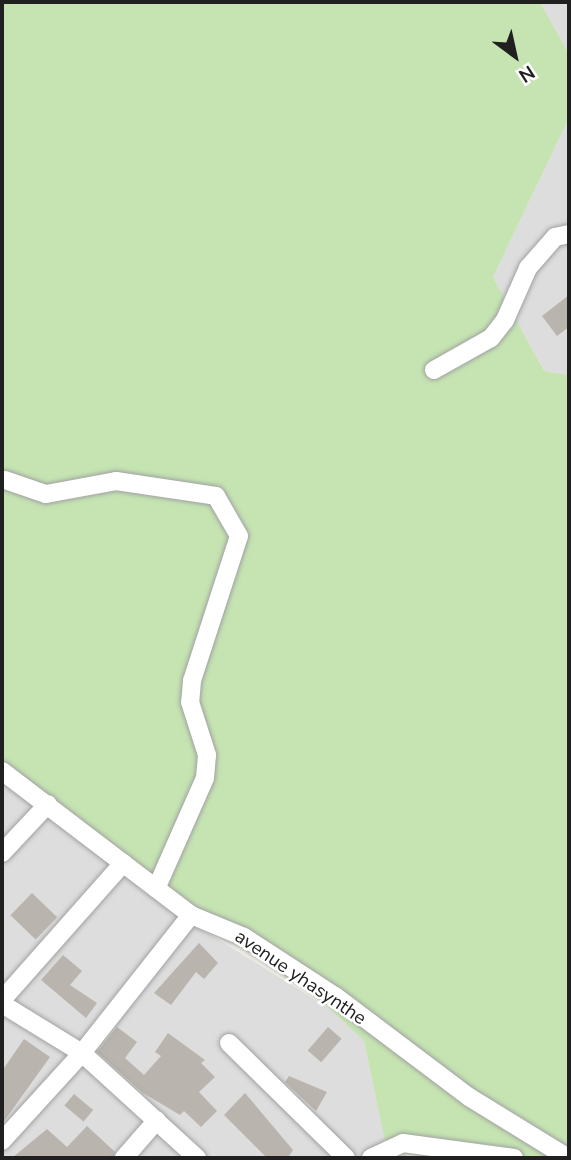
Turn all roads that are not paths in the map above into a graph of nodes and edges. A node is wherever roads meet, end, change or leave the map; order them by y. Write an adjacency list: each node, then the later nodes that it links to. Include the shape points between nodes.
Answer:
1 (569, 234): 2 (street, via 555,237 528,268 505,320 491,338)
2 (434, 370)
3 (2, 461): 4 (street)
4 (4, 481): 9 (street, via 46,494 116,481 216,496 239,536 192,681 190,702 207,755 205,778)
5 (2, 771): 6 (street, avenue yhasynthe)
6 (48, 804): 7 (street); 8 (street, avenue yhasynthe)
7 (2, 853)
8 (123, 863): 9 (street, avenue yhasynthe); 11 (street)
9 (156, 889): 10 (street, avenue yhasynthe)
10 (191, 915): 13 (street); 21 (street, avenue yhasynthe, via 244,937 335,996 469,1097)
11 (2, 1002): 13 (street)
12 (229, 1043): 18 (street)
13 (82, 1053): 14 (street); 15 (street)
14 (157, 1120): 16 (street); 17 (street)
15 (2, 1141)
16 (124, 1158)
17 (197, 1158)
18 (346, 1158)
19 (370, 1158): 20 (street, via 403,1143)
20 (514, 1158)
21 (568, 1158)

